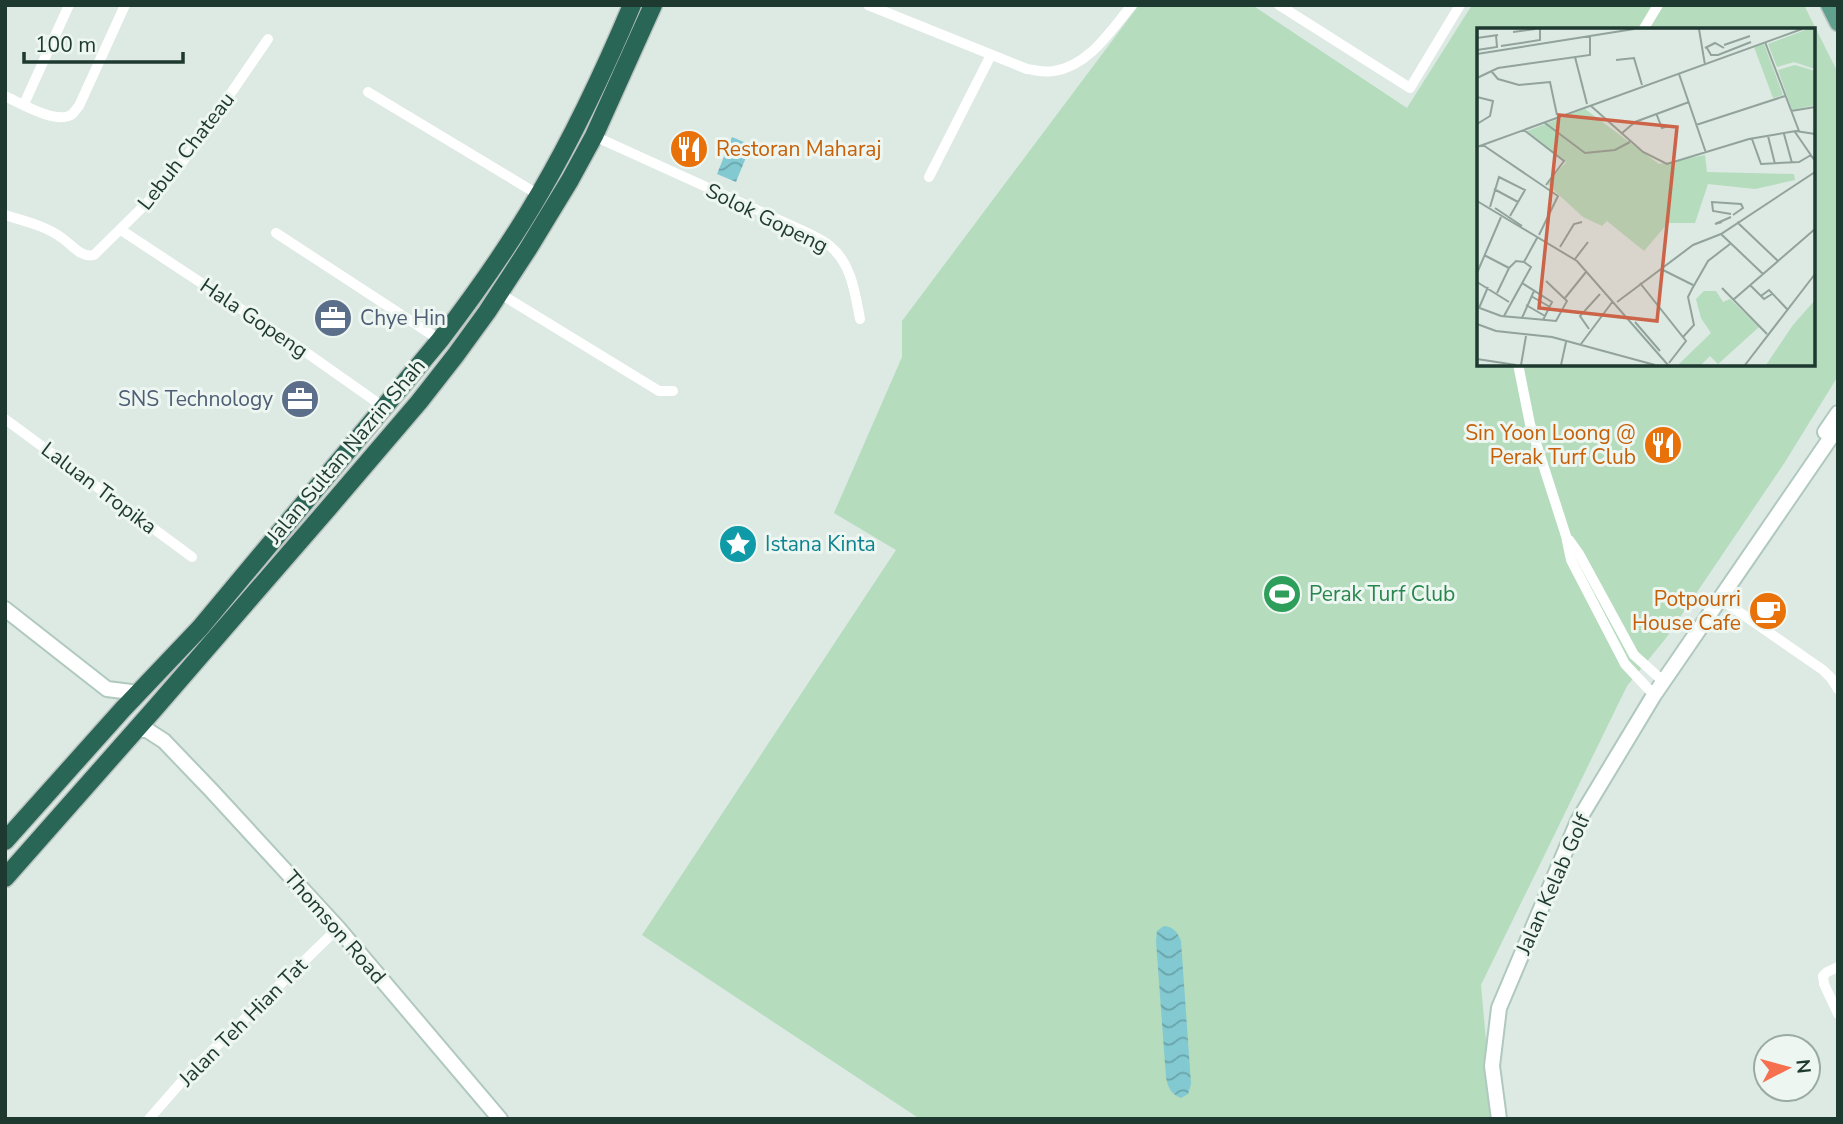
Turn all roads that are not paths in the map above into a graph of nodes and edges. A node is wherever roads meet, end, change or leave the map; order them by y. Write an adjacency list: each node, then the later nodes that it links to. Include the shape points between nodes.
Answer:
1 (69, 5): 17 (street)
2 (125, 5): 17 (street, via 71,115 60,118)
3 (632, 5): 20 (highway, Jalan Sultan Nazrin Shah)
4 (653, 5): 18 (highway, Jalan Sultan Nazrin Shah)
5 (868, 5): 14 (street)
6 (1132, 5): 14 (street, via 1078,64 1053,72 1027,69)
7 (1279, 5): 8 (street, via 1409,88)
8 (1460, 5)
9 (1658, 5): 12 (street)
10 (1829, 5): 11 (main road)
11 (1838, 23)
12 (1644, 28)
13 (268, 39): 22 (street, Lebuh Chateau, via 197,144)
14 (991, 55): 19 (street)
15 (368, 92): 20 (street)
16 (5, 96): 17 (street)
17 (24, 104)
18 (594, 136): 24 (highway, Jalan Sultan Nazrin Shah); 25 (street, Solok Gopeng, via 829,245 853,283)
19 (929, 177)
20 (539, 195): 26 (highway, Jalan Sultan Nazrin Shah, via 478,291)
21 (5, 215): 22 (street, Lebuh Chateau, via 60,236 89,257)
22 (121, 230): 29 (street, Hala Gopeng)
23 (276, 233): 26 (street)
24 (499, 293): 28 (street, via 659,391); 42 (highway, Jalan Sultan Nazrin Shah, via 419,402)
25 (860, 319)
26 (440, 340): 29 (highway, Jalan Sultan Nazrin Shah)
27 (1518, 366): 33 (street, via 1530,424)
28 (673, 391)
29 (385, 408): 40 (highway, Jalan Sultan Nazrin Shah, via 200,628)
30 (1838, 413): 35 (street, Jalan Kelab Golf)
31 (5, 418): 34 (street, Laluan Tropika)
32 (1838, 426): 35 (street, Jalan Kelab Golf)
33 (1566, 536): 37 (street, via 1634,654); 41 (street, via 1571,560 1625,664)
34 (192, 558)
35 (1719, 598): 37 (street, Jalan Kelab Golf); 39 (street, via 1823,670)
36 (5, 609): 38 (street)
37 (1664, 682): 41 (street, Jalan Kelab Golf)
38 (107, 689): 40 (street); 43 (street, via 113,705)
39 (1838, 689)
40 (139, 692): 43 (highway, Jalan Sultan Nazrin Shah)
41 (1654, 695): 53 (street, Jalan Kelab Golf, via 1578,821 1499,1008 1492,1066)
42 (156, 707): 44 (highway, Jalan Sultan Nazrin Shah); 45 (street)
43 (111, 722): 46 (highway, Jalan Sultan Nazrin Shah)
44 (136, 730): 45 (street, Thomson Road, via 146,730); 47 (highway, Jalan Sultan Nazrin Shah)
45 (164, 741): 48 (street, Thomson Road)
46 (7, 838)
47 (5, 878)
48 (338, 928): 51 (street, Thomson Road); 52 (street, Jalan Teh Hian Tat, via 190,1072)
49 (1838, 967): 50 (street, via 1823,976)
50 (1838, 1014)
51 (493, 1116)
52 (149, 1119)
53 (1499, 1119)

